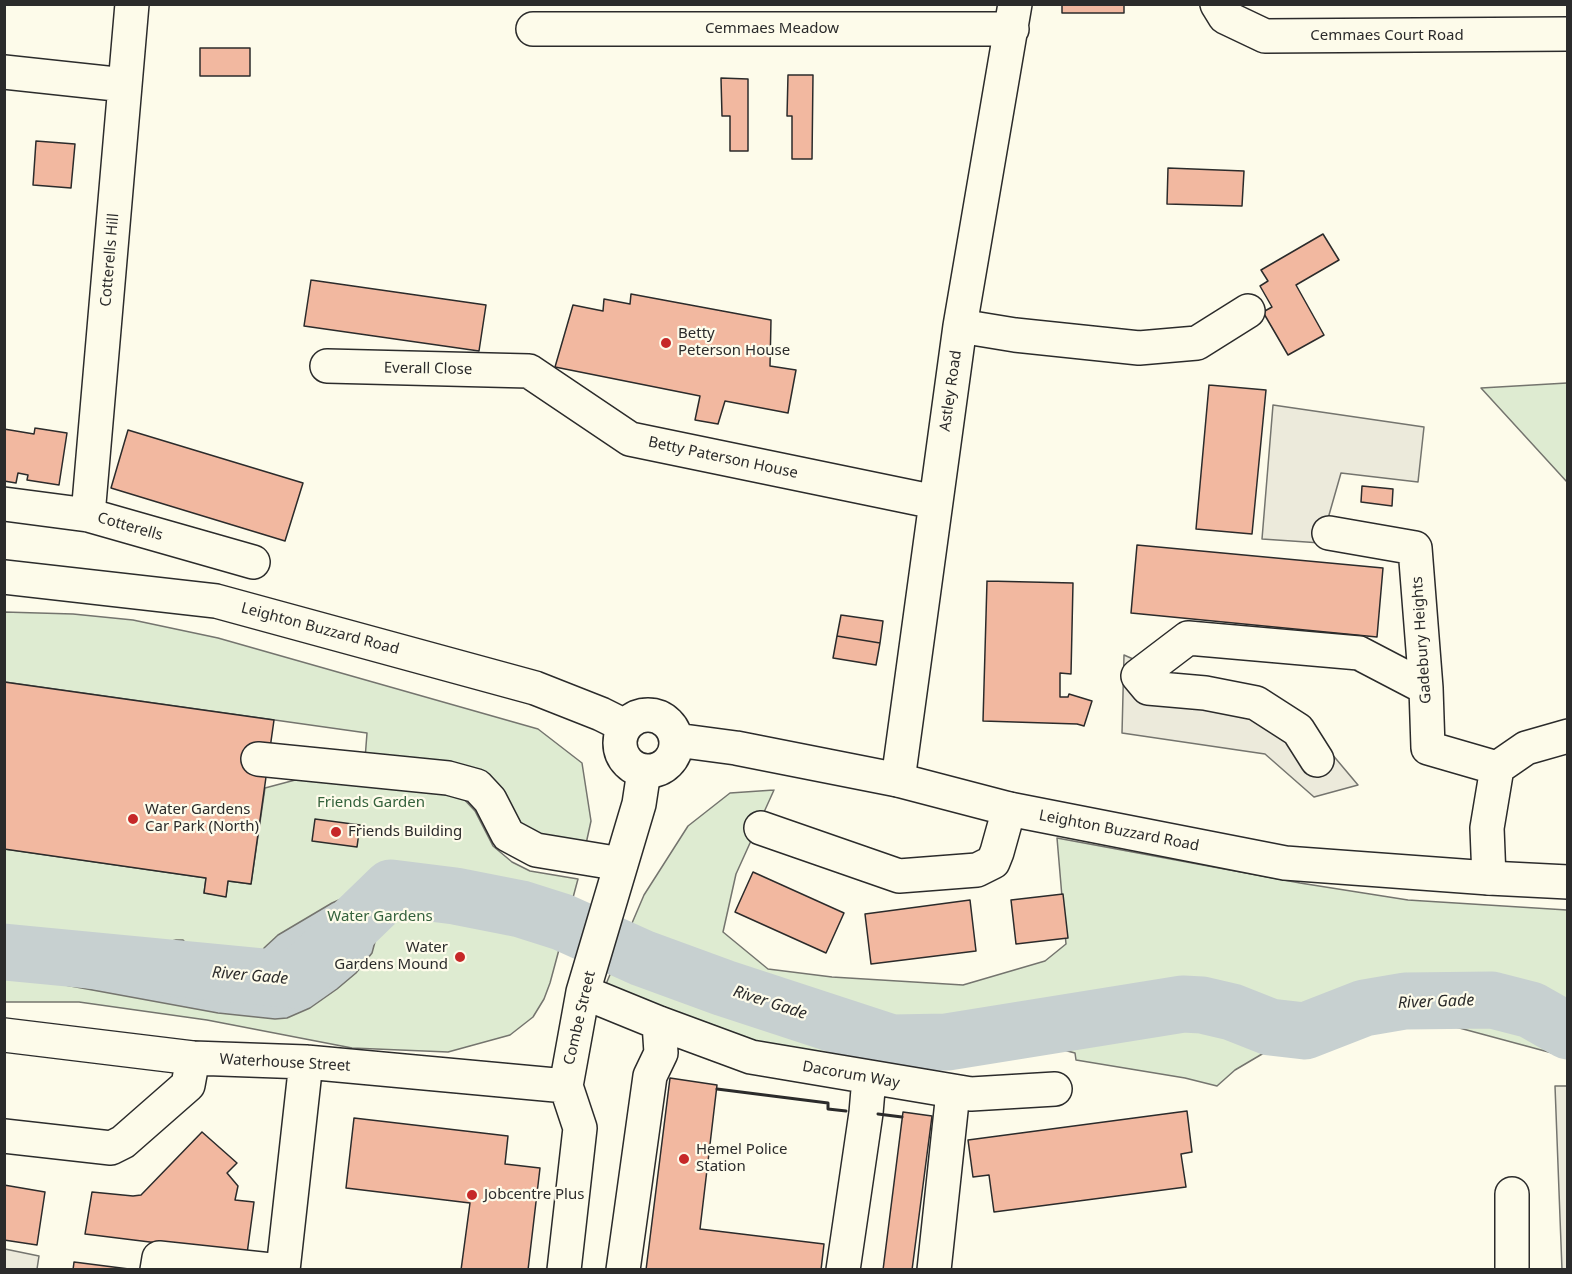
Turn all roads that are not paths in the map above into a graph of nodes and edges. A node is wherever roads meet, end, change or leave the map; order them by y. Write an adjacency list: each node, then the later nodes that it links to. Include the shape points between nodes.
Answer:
1 (132, 4): 7 (street, Cotterells Hill)
2 (1217, 4): 5 (street, Cemmaes Court Road, via 1225,17 1265,36)
3 (1014, 16): 4 (street, Cemmaes Meadow); 9 (street, Astley Road)
4 (533, 29)
5 (1568, 34)
6 (4, 72): 7 (street)
7 (125, 85): 14 (street, Cotterells Hill)
8 (1248, 311): 9 (street, via 1197,343 1139,348)
9 (960, 326): 12 (street, Astley Road)
10 (327, 366): 11 (street, Everall Close)
11 (529, 371): 12 (street, Betty Paterson House, via 630,439)
12 (935, 502): 26 (street, Astley Road)
13 (4, 504): 14 (street, Cotterells)
14 (88, 515): 16 (street, Cotterells)
15 (1329, 533): 18 (street, Gadebury Heights, via 1415,548)
16 (253, 562)
17 (4, 577): 19 (street, Leighton Buzzard Road, via 216,601 535,688)
18 (1426, 688): 23 (street, via 1359,653 1188,638 1138,676 1148,688 1256,703 1298,730); 24 (street, Gadebury Heights, via 1428,748)
19 (625, 726): 21 (street, via 641,716 660,717 673,730); 25 (street, via 620,745 623,754 635,768)
20 (1568, 736): 24 (street, via 1526,748)
21 (676, 740): 25 (street, via 668,763); 26 (street, Leighton Buzzard Road)
22 (258, 759): 29 (street, via 448,778 477,786 490,800 508,836 536,850)
23 (1317, 760)
24 (1497, 768): 30 (street, via 1487,828)
25 (645, 771): 29 (street, Combe Street)
26 (898, 780): 27 (street, Leighton Buzzard Road)
27 (1009, 809): 28 (street, via 993,862 977,870 899,876); 30 (street, Leighton Buzzard Road, via 1285,863)
28 (761, 828)
29 (621, 864): 32 (street, Combe Street)
30 (1489, 878): 31 (street, Leighton Buzzard Road)
31 (1568, 882)
32 (587, 982): 33 (street, Dacorum Way); 38 (street, Combe Street)
33 (658, 1023): 37 (street, Dacorum Way, via 751,1057); 48 (street, via 661,1053 650,1076)
34 (4, 1035): 35 (street, Waterhouse Street)
35 (193, 1058): 36 (street, Waterhouse Street); 41 (street, via 188,1085 111,1148)
36 (306, 1062): 38 (street, Waterhouse Street); 47 (street)
37 (869, 1077): 40 (street, Dacorum Way); 49 (street)
38 (566, 1086): 44 (street, Combe Street, via 580,1128)
39 (1055, 1089): 40 (street, Dacorum Way)
40 (953, 1092): 43 (street)
41 (4, 1136)
42 (1512, 1194): 50 (street)
43 (943, 1247)
44 (572, 1268)
45 (157, 1269): 46 (street, via 159,1258)
46 (271, 1269)
47 (283, 1269)
48 (623, 1269)
49 (843, 1269)
50 (1512, 1269)

